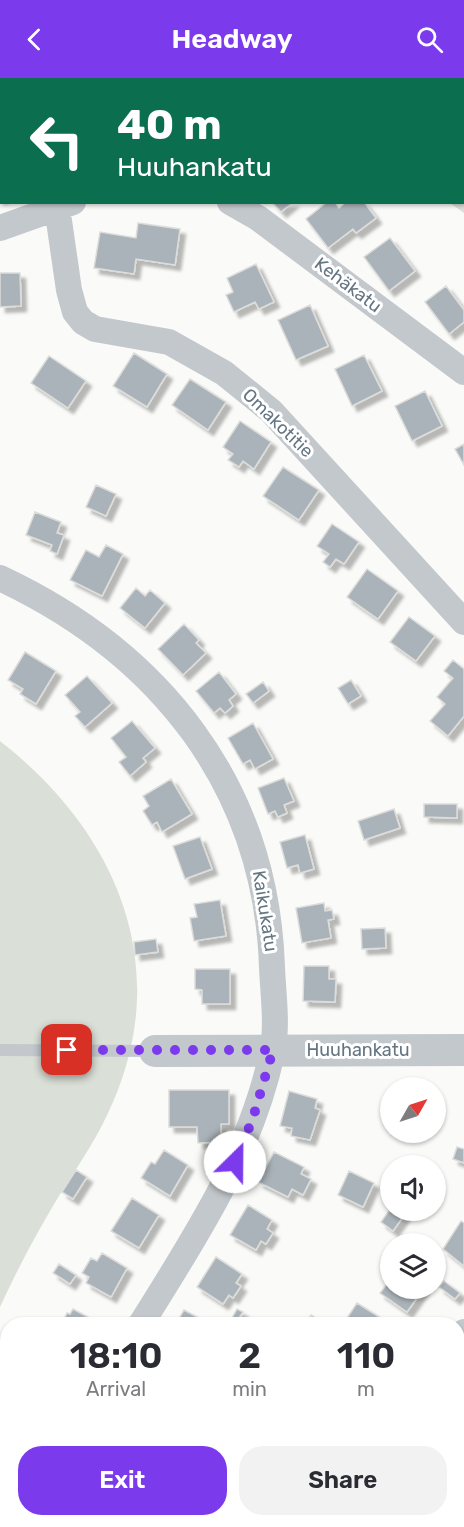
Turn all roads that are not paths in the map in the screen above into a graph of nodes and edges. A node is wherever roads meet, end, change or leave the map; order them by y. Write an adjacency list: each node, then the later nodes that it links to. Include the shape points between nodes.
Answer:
1 (234, 204): 4 (street, Kehäkatu, via 258,218)
2 (65, 205): 3 (street); 6 (street, Omakotitie, via 69,290 75,312 83,322 95,329 169,342 224,373 271,411)
3 (0, 228)
4 (464, 372)
5 (0, 578): 8 (street, Kaikukatu, via 51,603 114,647 165,695 209,754 245,825 257,863 272,950)
6 (464, 622)
7 (0, 1050): 10 (lane, Huuhankatu)
8 (273, 1050): 9 (street, Huuhankatu); 10 (street, Huuhankatu); 11 (street, Kaikukatu, via 253,1118 228,1177)
9 (464, 1050)
10 (155, 1051)
11 (145, 1317)

